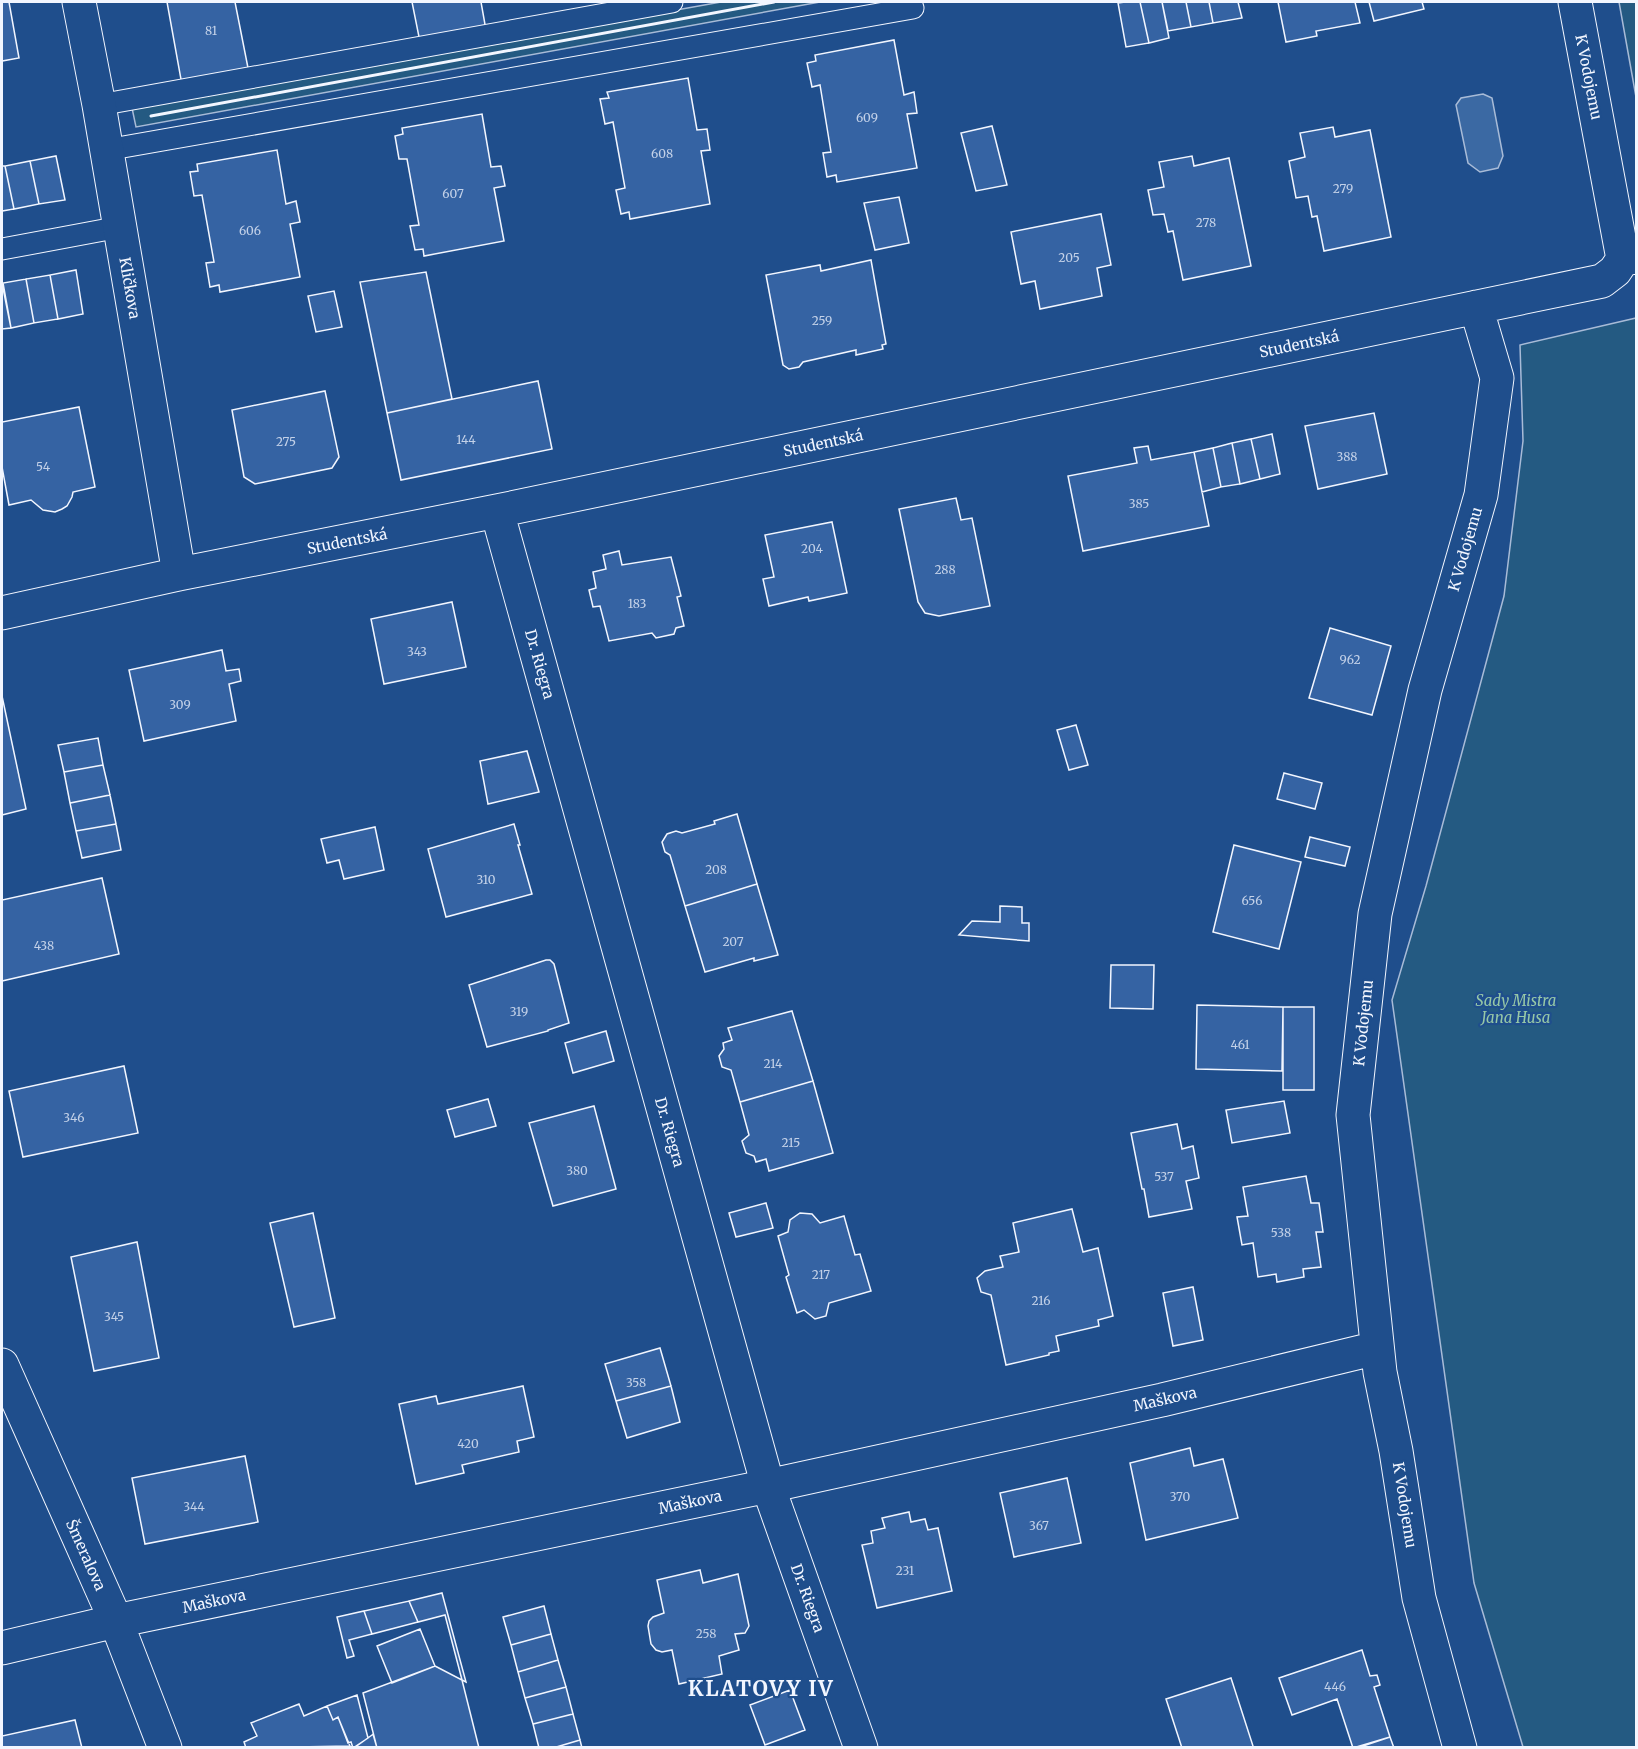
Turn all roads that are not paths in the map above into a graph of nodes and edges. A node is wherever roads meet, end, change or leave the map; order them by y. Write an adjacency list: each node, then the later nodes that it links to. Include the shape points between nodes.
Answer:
1 (79, 2): 5 (street, Kličkova)
2 (672, 2): 5 (lane)
3 (1575, 2): 9 (street, K Vodojemu)
4 (913, 8): 6 (lane)
5 (99, 105): 6 (street, Kličkova)
6 (106, 150): 7 (street, Kličkova)
7 (120, 226): 8 (lane); 12 (street, Kličkova)
8 (2, 249)
9 (1630, 258): 10 (street, Studentská, via 1602,281)
10 (1476, 307): 11 (street, Studentská); 14 (street, K Vodojemu, via 1497,378 1482,483 1425,690 1375,914 1353,1115)
11 (497, 511): 12 (street, Studentská); 16 (street, Dr. Riegra)
12 (179, 574): 13 (street, Studentská)
13 (2, 613)
14 (1377, 1348): 16 (street, Maškova, via 1162,1400); 21 (street, K Vodojemu, via 1419,1598)
15 (2, 1365): 17 (street, Šmeralova)
16 (768, 1486): 17 (street, Maškova); 20 (street, Dr. Riegra)
17 (116, 1621): 18 (street, Maškova); 19 (street, Šmeralova)
18 (2, 1648)
19 (165, 1748)
20 (861, 1748)
21 (1460, 1748)

